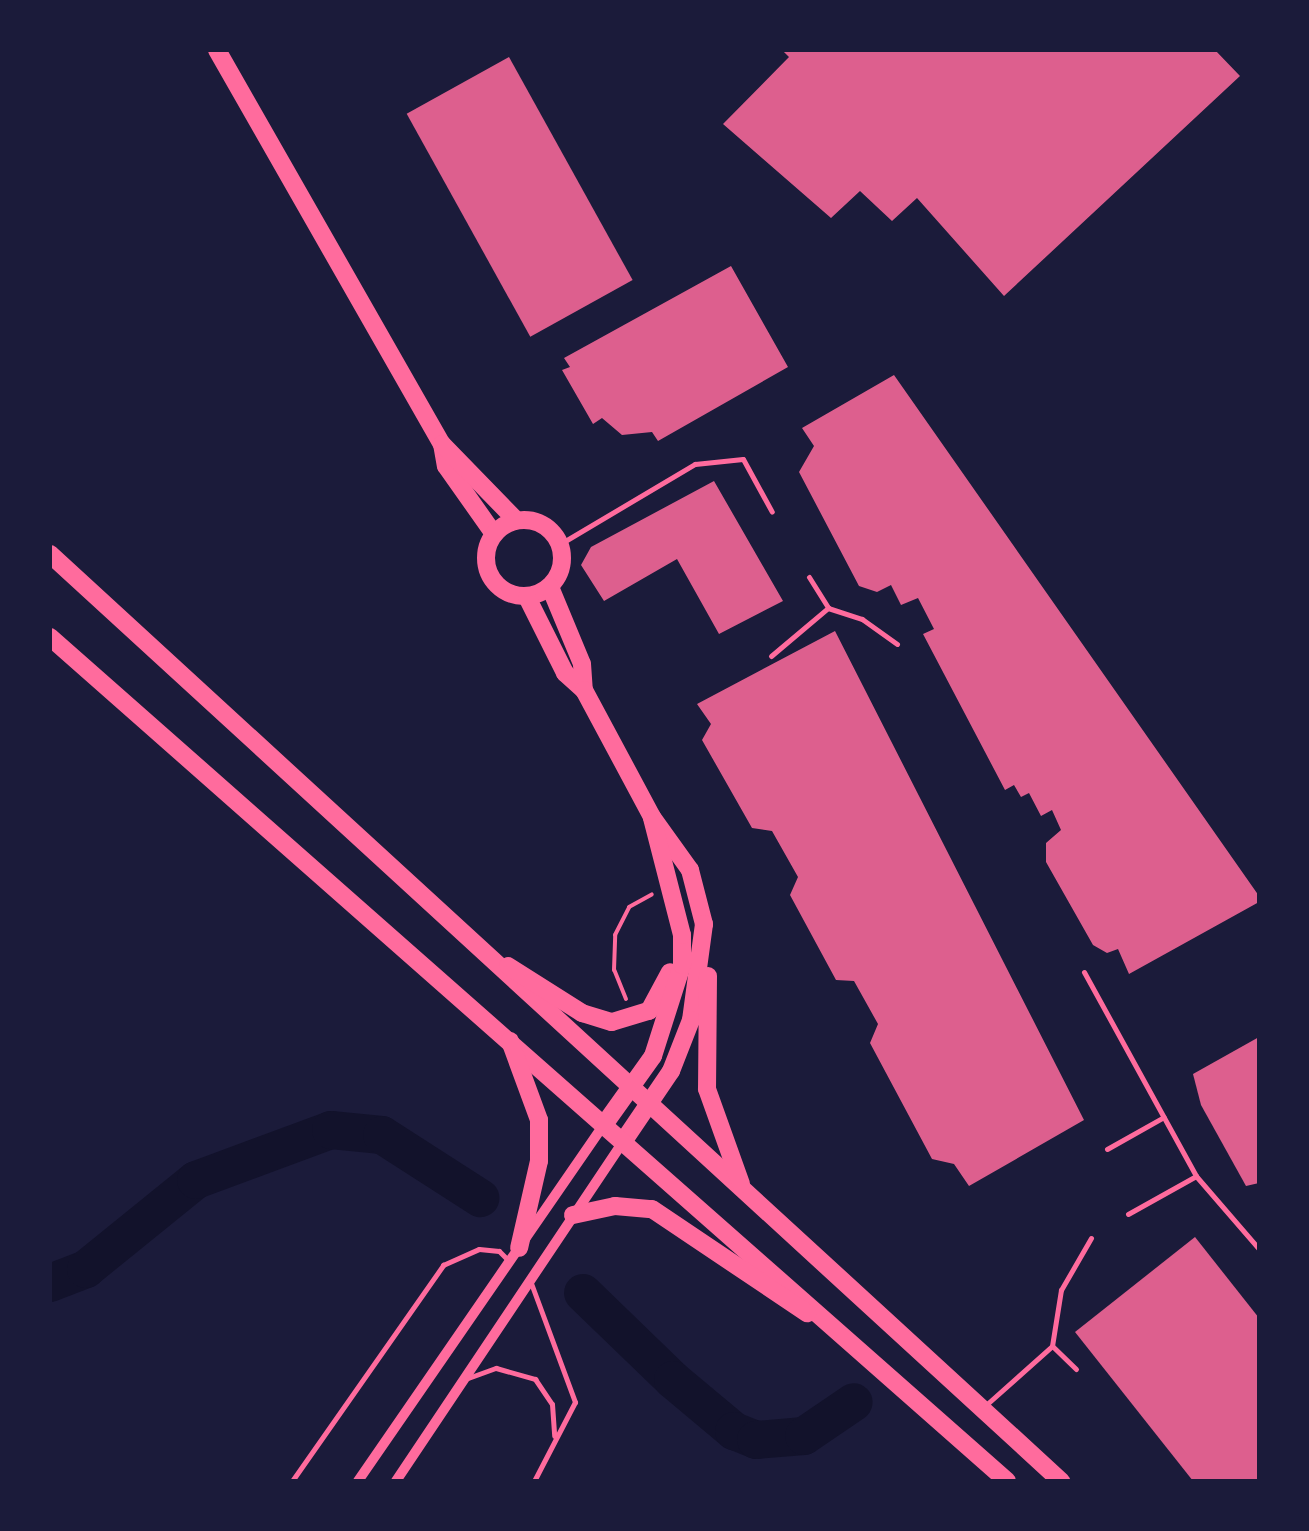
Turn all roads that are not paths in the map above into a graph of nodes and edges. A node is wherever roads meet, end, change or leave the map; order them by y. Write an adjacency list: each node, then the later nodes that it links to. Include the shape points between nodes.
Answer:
1 (217, 50): 2 (main road)
2 (442, 444): 4 (main road); 5 (main road, via 446,466)
3 (772, 512): 6 (lane, via 742,458 695,464)
4 (516, 520): 5 (main road); 6 (main road, via 542,524)
5 (494, 534): 10 (main road, via 487,570 503,591)
6 (560, 544): 9 (main road, via 562,567)
7 (50, 554): 18 (main road)
8 (809, 578): 11 (lane)
9 (550, 587): 10 (main road); 15 (main road, via 582,664)
10 (528, 597): 15 (main road, via 565,673)
11 (828, 608): 13 (lane, via 862,619); 14 (lane)
12 (50, 637): 21 (main road)
13 (897, 644)
14 (771, 656)
15 (584, 690): 16 (main road)
16 (652, 817): 17 (main road); 19 (main road, via 690,870)
17 (670, 894): 18 (main road, via 667,985 639,1016 598,1021); 22 (main road, via 682,935 677,989 658,1044)
18 (478, 947): 22 (main road)
19 (704, 956): 23 (main road, via 691,1020); 29 (main road, via 707,1088)
20 (1084, 972): 24 (lane)
21 (508, 1036): 25 (main road); 34 (main road, via 540,1120 539,1161)
22 (630, 1090): 23 (main road); 25 (main road)
23 (649, 1107): 26 (main road); 29 (main road)
24 (1164, 1117): 27 (lane); 28 (lane)
25 (606, 1122): 26 (main road); 34 (street)
26 (625, 1139): 31 (street); 36 (main road)
27 (1106, 1149)
28 (1196, 1176): 30 (lane); 33 (lane)
29 (743, 1189): 40 (main road)
30 (1128, 1214)
31 (574, 1215): 35 (street); 36 (main road, via 615,1206 652,1209)
32 (1091, 1238): 37 (lane, via 1061,1290)
33 (1259, 1249)
34 (514, 1254): 42 (lane, via 479,1249 443,1265); 43 (street)
35 (530, 1280): 39 (street); 41 (lane, via 574,1386 570,1415)
36 (853, 1344): 46 (main road)
37 (1052, 1346): 38 (lane); 40 (lane)
38 (1076, 1369)
39 (462, 1380): 41 (lane, via 496,1368 535,1378 552,1404); 44 (street)
40 (984, 1407): 47 (main road)
41 (554, 1440): 45 (lane)
42 (292, 1481)
43 (358, 1481)
44 (396, 1481)
45 (534, 1481)
46 (1008, 1481)
47 (1062, 1481)

